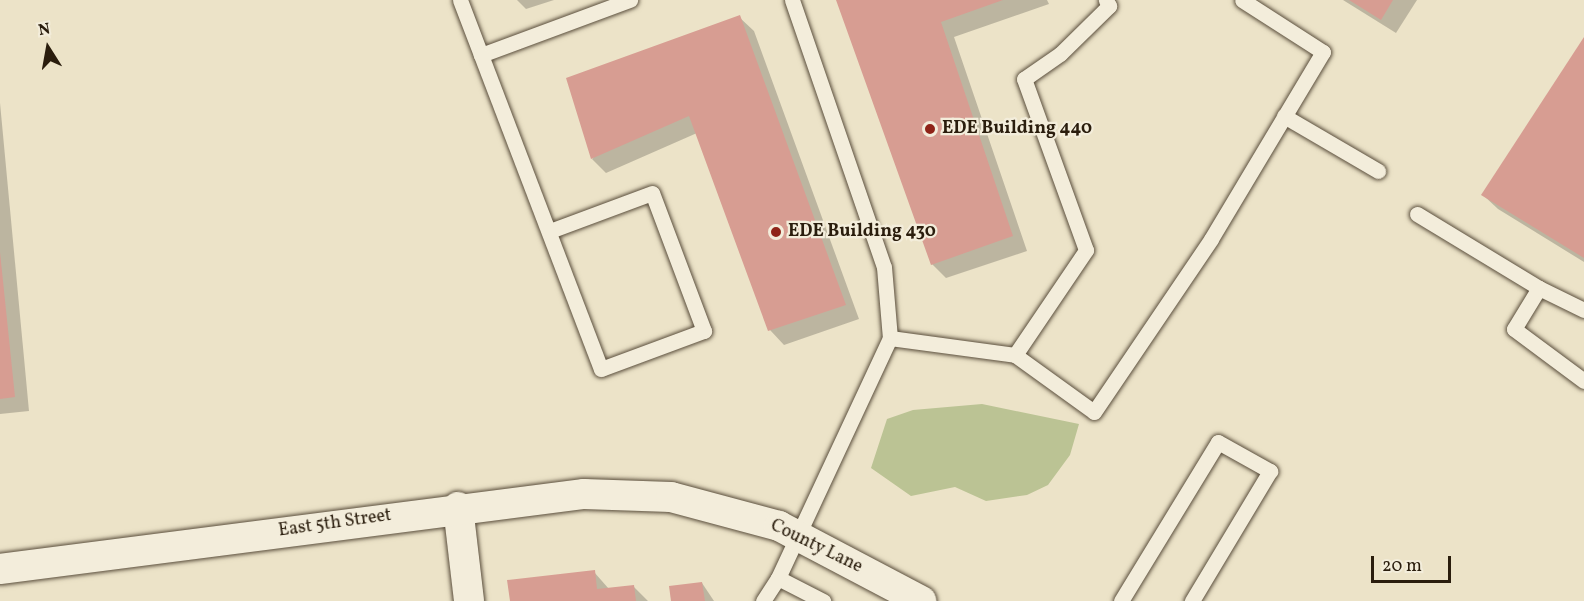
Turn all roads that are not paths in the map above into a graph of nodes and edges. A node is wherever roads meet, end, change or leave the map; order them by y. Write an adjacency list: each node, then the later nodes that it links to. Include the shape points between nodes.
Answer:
1 (460, 0): 6 (lane)
2 (630, 0): 6 (lane)
3 (792, 0): 13 (lane, via 884,267)
4 (1106, 0): 14 (lane, via 1109,6 1060,54 1024,79 1086,249)
5 (1242, 0): 7 (lane, via 1323,52)
6 (481, 55): 10 (lane)
7 (1284, 116): 8 (lane); 14 (lane, via 1211,239 1094,412)
8 (1378, 171)
9 (1417, 214): 11 (lane)
10 (550, 231): 10 (lane, via 601,369 704,331 652,193)
11 (1539, 288): 12 (lane); 15 (lane, via 1514,329)
12 (1584, 310)
13 (890, 338): 14 (lane); 18 (lane)
14 (1015, 355)
15 (1584, 381)
16 (671, 497): 17 (street, East 5th Street, via 584,494); 18 (street, County Lane, via 779,526)
17 (458, 507): 19 (street, East 5th Street); 21 (street)
18 (798, 535): 20 (lane); 24 (street, County Lane)
19 (0, 569)
20 (778, 578): 22 (lane); 23 (lane)
21 (469, 601)
22 (763, 601)
23 (823, 601)
24 (921, 601)
25 (1121, 601): 26 (lane, via 1218,442 1270,471)
26 (1192, 601)

